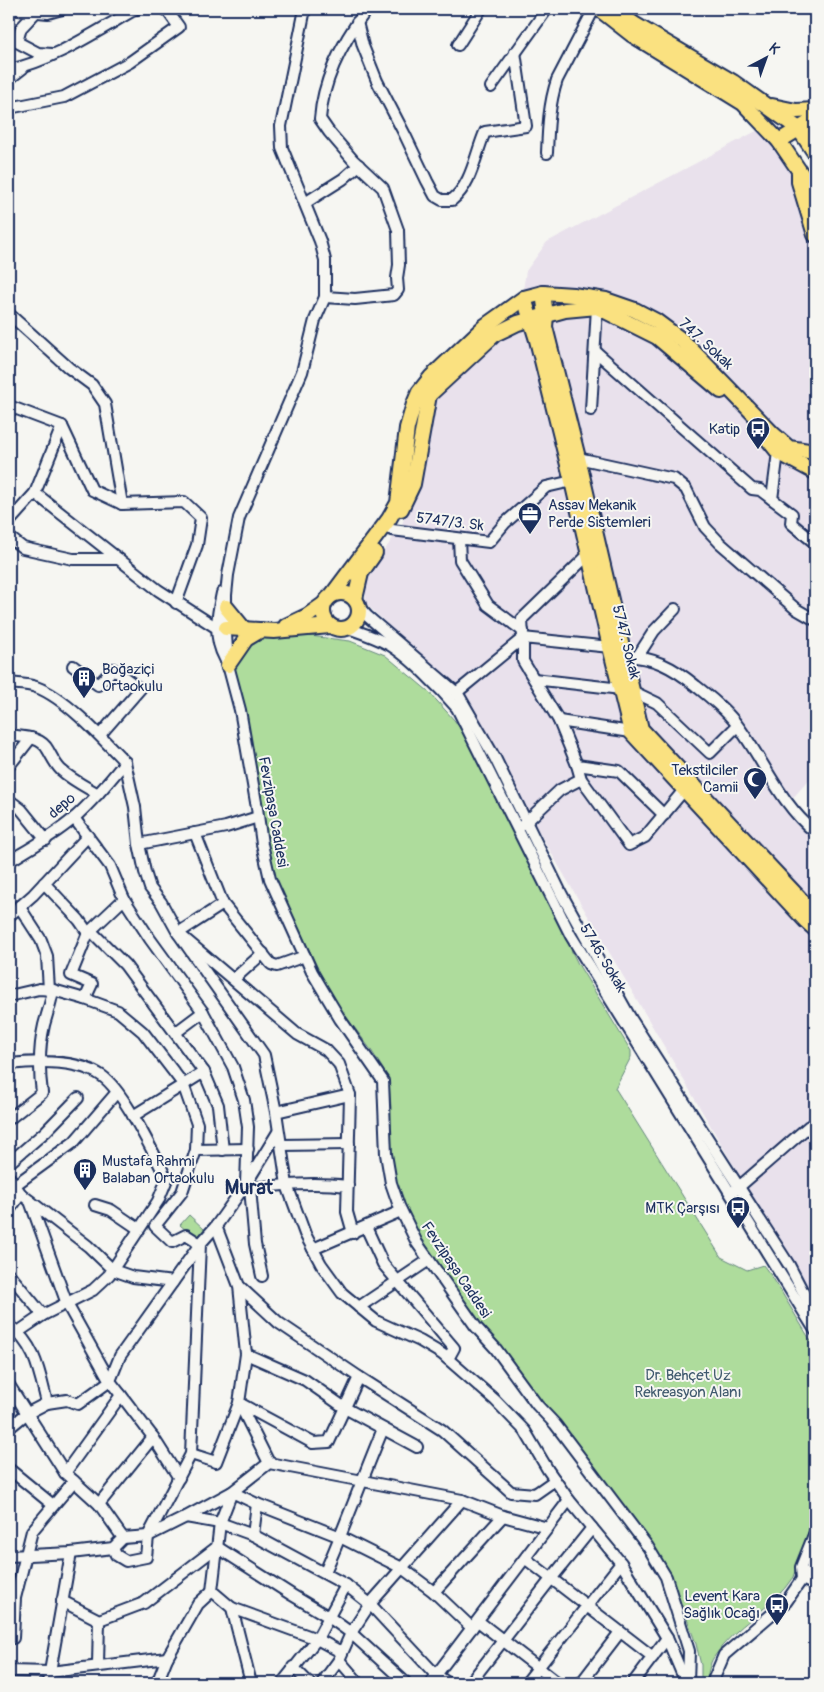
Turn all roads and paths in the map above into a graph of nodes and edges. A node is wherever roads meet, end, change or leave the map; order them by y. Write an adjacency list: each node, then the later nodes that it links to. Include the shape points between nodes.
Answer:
1 (9, 9): 12 (street)
2 (62, 9): 12 (street)
3 (136, 9): 17 (street)
4 (166, 9): 23 (street, via 179,27 130,62 64,97)
5 (306, 9): 34 (street, via 281,126 282,148)
6 (367, 9): 13 (street)
7 (482, 9): 15 (street)
8 (547, 9): 16 (street)
9 (594, 9): 28 (street, via 557,80 550,107)
10 (599, 9): 27 (main road, via 632,34 743,103)
11 (614, 9): 22 (main road)
12 (35, 13): 14 (street)
13 (357, 22): 16 (street, via 376,81 435,196 442,200 452,200 468,179 484,132 526,126); 31 (street, via 323,92 320,119)
14 (13, 42): 17 (street, via 38,53)
15 (458, 45)
16 (515, 52): 21 (street)
17 (55, 55): 18 (street)
18 (26, 66): 19 (street); 20 (street)
19 (9, 70)
20 (9, 79)
21 (490, 87)
22 (762, 103): 24 (main road, via 786,110); 26 (main road)
23 (9, 108)
24 (815, 110)
25 (815, 118): 26 (main road)
26 (799, 129): 27 (main road); 29 (main road)
27 (779, 141): 32 (main road)
28 (548, 153)
29 (815, 153)
30 (815, 159): 32 (main road)
31 (359, 165): 34 (street); 37 (street, via 383,188 398,230 398,290 394,295 355,300)
32 (799, 170): 33 (main road); 35 (main road, via 799,182)
33 (815, 194)
34 (305, 203): 37 (street, via 325,260)
35 (815, 235)
36 (543, 293): 38 (main road, 747. Sokak); 41 (main road, 5747. Sokak); 48 (main road, 747. Sokak, via 606,300 656,321 683,341 789,448)
37 (325, 297): 62 (street, via 315,320 302,372 239,518)
38 (524, 298): 42 (main road, 5747. Sokak); 63 (main road, 747. Sokak, via 485,326 431,377 420,392 407,428 398,503)
39 (597, 307): 41 (main road); 43 (street); 47 (main road, 747. Sokak, via 657,337 736,404)
40 (9, 314): 54 (street, via 92,385 105,404)
41 (546, 315): 42 (main road); 49 (main road, 5747. Sokak, via 545,327)
42 (530, 319): 51 (main road, 5747. Sokak); 56 (main road, via 495,334 429,395 413,484)
43 (595, 351): 45 (street); 53 (street, via 752,489 760,490)
44 (9, 406): 46 (street)
45 (592, 410)
46 (62, 426): 52 (street); 54 (street, via 92,490)
47 (778, 452): 50 (main road, 747. Sokak); 53 (street)
48 (815, 452)
49 (578, 458): 68 (street, via 674,478 686,489 704,527 796,609); 76 (main road, 5747. Sokak)
50 (815, 472)
51 (572, 481): 58 (street, 5747/3. Sk, via 546,487 488,542); 60 (main road, 5747. Sokak)
52 (34, 493): 55 (street); 61 (street)
53 (772, 499): 59 (street, via 792,514 791,523)
54 (122, 504): 64 (street, via 184,502 202,518 197,545)
55 (9, 522)
56 (392, 530): 58 (street, 5747/3. Sk); 65 (main road, via 361,573)
57 (9, 536): 61 (street, via 23,548 73,559)
58 (459, 539): 74 (street, via 460,560 488,605)
59 (815, 543)
60 (589, 554): 74 (street, via 522,619); 75 (main road, 5747. Sokak)
61 (119, 559): 64 (street)
62 (228, 575): 66 (street); 70 (street, via 216,619)
63 (328, 600): 65 (main road, via 344,593); 69 (main road, via 324,616); 73 (main road, via 307,616)
64 (176, 603): 70 (street)
65 (357, 603): 71 (main road, via 358,617); 82 (street, 5746. Sokak, via 367,616)
66 (226, 607): 70 (street); 72 (main road)
67 (675, 609): 76 (street)
68 (815, 620)
69 (330, 626): 71 (main road); 73 (main road)
70 (221, 628): 72 (main road); 77 (street, Fevzipaşa Caddesi)
71 (348, 628): 100 (street, 5746. Sokak, via 390,645 447,696)
72 (244, 629): 73 (main road)
73 (267, 631): 77 (main road, via 246,639)
74 (523, 634): 75 (street); 79 (street, via 523,661); 82 (street)
75 (610, 647): 81 (main road, 5747. Sokak)
76 (631, 656): 81 (main road, 5747. Sokak); 84 (street, via 665,664 718,703)
77 (228, 665): 97 (street, Fevzipaşa Caddesi, via 240,710)
78 (73, 666): 87 (street, via 98,686 113,669 140,689)
79 (534, 679): 81 (street); 83 (street)
80 (9, 683): 87 (street, via 34,686 53,695)
81 (626, 690): 84 (street, via 657,703 710,753); 85 (main road, 5747. Sokak); 111 (main road, 5747. Sokak, via 641,729)
82 (456, 693): 99 (street, 5746. Sokak, via 495,758)
83 (559, 721): 85 (street); 90 (street)
84 (737, 726): 101 (street, via 792,810)
85 (632, 732): 93 (main road, 5747. Sokak)
86 (9, 735): 88 (street)
87 (100, 735): 89 (street)
88 (31, 738): 91 (street); 94 (street, via 47,747 54,763 63,771)
89 (125, 762): 94 (street, depo); 105 (street)
90 (577, 765): 92 (street); 96 (street, via 619,771)
91 (9, 766)
92 (580, 780): 96 (street, via 629,846 645,837); 99 (street, via 560,790)
93 (684, 790): 96 (street); 113 (main road, 5747. Sokak)
94 (98, 794): 98 (street, depo)
95 (9, 800): 104 (street, via 21,809)
96 (664, 815)
97 (258, 817): 102 (street, via 226,828); 117 (street, Fevzipaşa Caddesi, via 270,879)
98 (74, 818): 103 (street); 104 (street, depo)
99 (527, 823): 100 (street); 146 (street, 5746. Sokak, via 562,895 631,1019)
100 (517, 829): 146 (street, 5746. Sokak, via 571,936)
101 (815, 832)
102 (195, 833): 105 (street); 109 (street)
103 (88, 836): 107 (street); 108 (street, via 110,866)
104 (46, 840): 106 (street, depo)
105 (139, 844): 115 (street, via 150,888)
106 (9, 861)
107 (44, 883): 110 (street); 114 (street)
108 (124, 899): 114 (street); 122 (street)
109 (223, 904): 115 (street); 116 (street)
110 (19, 906): 112 (street); 119 (street, via 41,940 47,956)
111 (815, 915)
112 (9, 916)
113 (815, 929)
114 (88, 933): 121 (street, via 71,975 92,984); 123 (street, via 94,934 125,965)
115 (178, 933): 118 (street); 131 (street, via 264,1055)
116 (263, 954): 117 (street, via 275,966); 118 (street)
117 (305, 956): 150 (street, Fevzipaşa Caddesi, via 340,1020 383,1081 386,1154 391,1183)
118 (234, 979): 129 (street, via 297,1034 326,1050 339,1064)
119 (51, 990): 120 (street, via 39,989); 121 (street); 124 (street)
120 (9, 996)
121 (85, 999): 127 (street, via 118,1011 142,1032)
122 (202, 1012): 123 (street); 138 (street, via 236,1075 244,1100)
123 (175, 1033): 126 (street)
124 (40, 1061): 125 (street); 128 (street, via 84,1067 102,1076); 133 (street, via 42,1093)
125 (9, 1064)
126 (204, 1072): 127 (street); 140 (street, via 218,1105)
127 (183, 1084): 132 (street); 139 (street, via 197,1124)
128 (117, 1092): 132 (street); 142 (street, via 74,1142)
129 (350, 1095): 131 (street); 136 (street)
130 (78, 1098): 141 (street)
131 (276, 1112): 135 (street)
132 (133, 1116): 153 (street, via 167,1178 158,1202)
133 (9, 1119)
134 (809, 1126): 146 (street)
135 (278, 1132): 137 (street); 144 (street)
136 (349, 1144): 137 (street); 145 (street)
137 (282, 1145): 143 (street)
138 (248, 1149): 140 (street); 144 (street)
139 (196, 1150): 140 (street); 155 (street, via 182,1192 155,1226 172,1242 186,1235)
140 (223, 1150)
141 (9, 1163)
142 (15, 1185): 147 (street); 149 (street)
143 (287, 1185): 144 (street); 145 (street); 156 (street)
144 (248, 1186): 151 (street); 160 (street)
145 (348, 1186): 154 (street, via 347,1212)
146 (734, 1191): 166 (street, 5746. Sokak, via 788,1265); 169 (street, 5746. Sokak)
147 (30, 1201): 158 (street); 164 (street)
148 (95, 1205): 153 (street, via 112,1210)
149 (9, 1210)
150 (401, 1211): 152 (street); 157 (street, Fevzipaşa Caddesi)
151 (216, 1226): 155 (street); 163 (street)
152 (366, 1227): 154 (street); 161 (street, via 384,1264)
153 (140, 1229): 158 (street)
154 (353, 1233): 156 (street)
155 (200, 1244): 162 (street); 185 (street)
156 (313, 1249): 165 (street, via 342,1293)
157 (429, 1260): 161 (street); 261 (street, Fevzipaşa Caddesi, via 476,1327 555,1424 652,1554 666,1577 689,1651)
158 (113, 1270): 162 (street, via 133,1277); 164 (street, via 93,1290)
159 (9, 1274): 167 (street)
160 (262, 1276)
161 (399, 1281): 165 (street); 172 (street, via 454,1348)
162 (174, 1282): 174 (street, via 120,1356)
163 (239, 1286): 171 (street); 173 (street, via 279,1323)
164 (67, 1304): 167 (street); 174 (street)
165 (359, 1307): 172 (street, via 376,1321 420,1341)
166 (815, 1314)
167 (43, 1315): 170 (street)
168 (9, 1325): 170 (street)
169 (815, 1330)
170 (18, 1332): 177 (street, via 36,1358)
171 (246, 1354): 178 (street); 179 (street, via 305,1380)
172 (448, 1359): 190 (street, via 525,1431)
173 (359, 1377): 179 (street); 190 (street, via 442,1430 511,1492 535,1494)
174 (110, 1381): 176 (street); 177 (street, via 78,1404 67,1400)
175 (9, 1385): 180 (street)
176 (121, 1395): 183 (street); 188 (street)
177 (47, 1403): 180 (street)
178 (239, 1403): 179 (street, via 313,1443 329,1442); 185 (street, via 216,1462); 186 (street)
179 (345, 1408): 182 (street)
180 (26, 1414): 181 (street); 188 (street)
181 (9, 1428)
182 (383, 1429): 184 (street); 191 (street)
183 (153, 1437): 189 (street); 196 (street)
184 (417, 1447)
185 (191, 1454): 189 (street)
186 (269, 1463): 191 (street); 193 (street)
187 (9, 1470): 198 (street)
188 (65, 1472): 192 (street)
189 (179, 1478): 206 (street)
190 (555, 1480): 195 (street)
191 (361, 1481): 194 (street); 208 (street)
192 (74, 1482): 196 (street); 198 (street)
193 (232, 1492): 197 (street); 200 (street); 201 (street)
194 (462, 1500): 199 (street); 217 (street)
195 (569, 1500): 202 (street); 203 (street)
196 (99, 1504): 207 (street)
197 (257, 1504): 205 (street); 208 (street)
198 (53, 1505): 213 (street, via 32,1531)
199 (503, 1516): 202 (street); 224 (street)
200 (186, 1517): 201 (street); 206 (street)
201 (220, 1523): 205 (street); 209 (street)
202 (548, 1528): 215 (street)
203 (592, 1528): 216 (street); 219 (street)
204 (815, 1532): 220 (street, via 801,1567)
205 (253, 1534): 218 (street)
206 (148, 1536): 207 (street); 210 (street, via 146,1557 126,1561 116,1555)
207 (123, 1538): 210 (street)
208 (341, 1538): 217 (street); 218 (street)
209 (217, 1547): 223 (street); 229 (street); 230 (street, via 144,1603)
210 (113, 1548): 211 (street)
211 (71, 1554): 213 (street); 225 (street)
212 (9, 1556): 213 (street)
213 (25, 1556): 234 (street, via 15,1598)
214 (815, 1557): 220 (street)
215 (526, 1559): 219 (street); 231 (street)
216 (621, 1563): 227 (street); 235 (street)
217 (402, 1568): 224 (street); 226 (street)
218 (325, 1572): 221 (street)
219 (551, 1579): 227 (street); 237 (street)
220 (802, 1579): 222 (street); 262 (street, via 786,1602 724,1655)
221 (346, 1585): 226 (street); 229 (street)
222 (815, 1585)
223 (212, 1591): 228 (street); 240 (street, via 198,1604)
224 (434, 1592): 231 (street)
225 (62, 1601): 230 (street); 245 (street)
226 (370, 1604): 233 (street); 246 (street)
227 (587, 1606): 232 (street); 243 (street)
228 (232, 1608): 236 (street); 249 (street)
229 (329, 1617): 233 (street); 236 (street)
230 (99, 1620): 241 (street)
231 (475, 1625): 237 (street); 246 (street)
232 (620, 1632): 239 (street); 259 (street)
233 (351, 1633): 238 (street); 254 (street)
234 (13, 1638)
235 (667, 1638): 239 (street); 261 (street)
236 (317, 1639): 238 (street); 242 (street)
237 (503, 1640): 243 (street); 256 (street)
238 (340, 1656): 252 (street); 253 (street)
239 (654, 1656): 260 (street)
240 (167, 1658): 241 (street); 248 (street)
241 (98, 1665): 245 (street)
242 (293, 1667): 250 (street); 251 (street)
243 (539, 1667): 257 (street); 258 (street)
244 (9, 1671): 245 (street)
245 (50, 1672): 247 (street)
246 (433, 1679): 255 (street)
247 (48, 1683)
248 (157, 1683)
249 (251, 1683)
250 (282, 1683)
251 (309, 1683)
252 (322, 1683)
253 (359, 1683)
254 (406, 1683)
255 (448, 1683)
256 (470, 1683)
257 (526, 1683)
258 (558, 1683)
259 (581, 1683)
260 (633, 1683)
261 (687, 1683)
262 (712, 1683)

